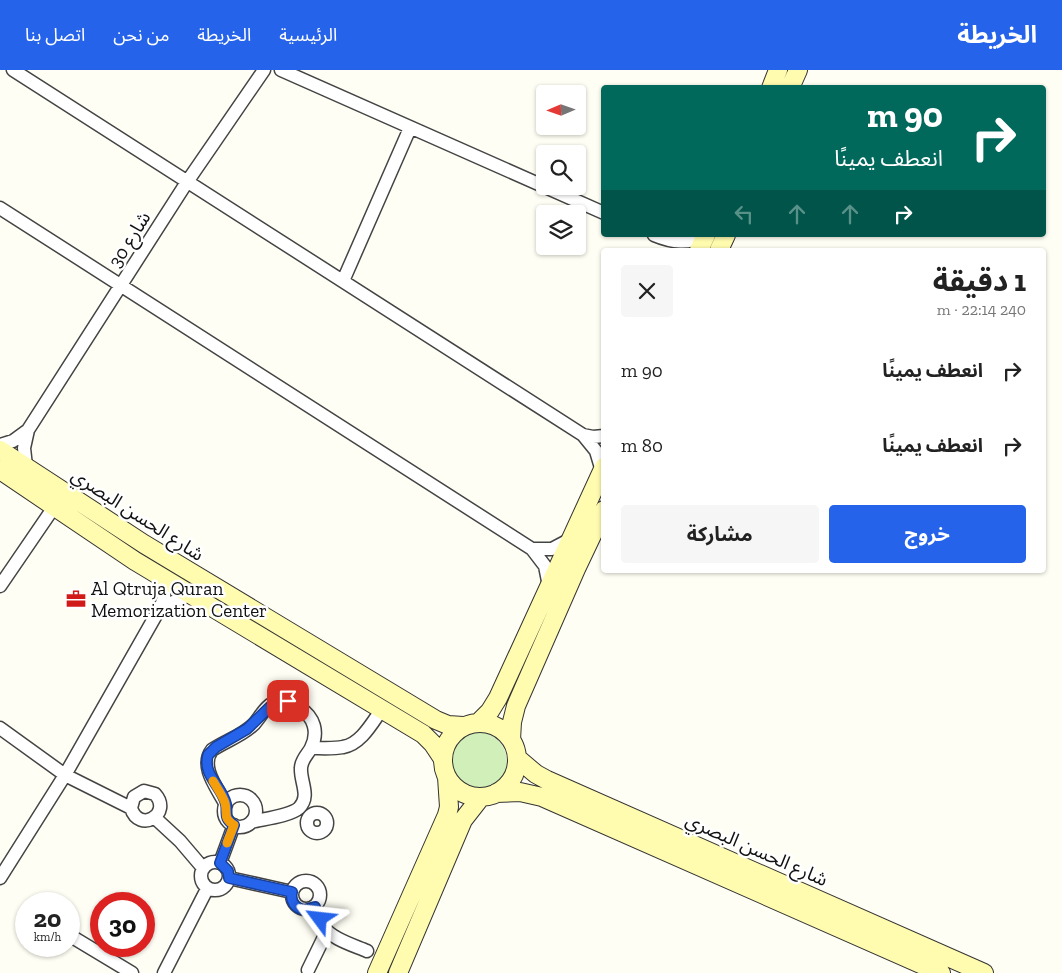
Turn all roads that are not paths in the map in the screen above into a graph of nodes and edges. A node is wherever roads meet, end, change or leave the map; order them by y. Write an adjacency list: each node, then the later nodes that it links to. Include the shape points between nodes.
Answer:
1 (13, 70): 7 (street)
2 (264, 70): 7 (street, شارع 30)
3 (281, 70): 6 (street)
4 (798, 70): 5 (main road)
5 (791, 85)
6 (410, 128): 9 (street); 13 (street)
7 (187, 182): 13 (street); 14 (street, شارع 30)
8 (0, 208): 14 (street)
9 (601, 212)
10 (700, 237): 11 (street, via 686,242)
11 (660, 238): 12 (street)
12 (674, 248)
13 (343, 281): 16 (street)
14 (122, 286): 15 (street, شارع 30); 27 (street)
15 (28, 430): 18 (street, شارع 30, via 13,441); 21 (street, شارع 30, via 24,448)
16 (583, 435): 17 (street); 20 (street, via 596,451)
17 (601, 436)
18 (0, 445)
19 (0, 450): 21 (main road, شارع الحسن البصري)
20 (601, 464)
21 (26, 466): 34 (main road, شارع الحسن البصري, via 144,544 436,720 448,724)
22 (0, 470): 24 (main road, شارع الحسن البصري)
23 (601, 473): 26 (main road)
24 (54, 508): 28 (main road, شارع الحسن البصري); 29 (street)
25 (601, 516): 36 (main road, via 516,706)
26 (569, 540): 27 (street, via 552,549); 30 (main road)
27 (532, 549): 30 (street, via 545,566)
28 (165, 579): 31 (main road, شارع الحسن البصري); 32 (street)
29 (0, 586)
30 (549, 586): 34 (main road, via 498,698 490,712)
31 (191, 594): 32 (street); 33 (main road, شارع الحسن البصري)
32 (160, 608): 40 (street)
33 (382, 709): 37 (street, via 354,742 343,747); 38 (main road, شارع الحسن البصري, via 423,734)
34 (471, 724): 36 (main road, via 497,727); 38 (main road, via 455,732)
35 (0, 728): 40 (street)
36 (511, 740): 39 (main road)
37 (311, 748): 43 (street, via 315,739 311,718 288,701 274,703 247,729 208,755 206,766); 45 (street, via 301,770 304,800)
38 (443, 758): 41 (main road)
39 (517, 758): 42 (main road, via 511,779 504,787); 66 (main road, شارع الحسن البصري, via 548,780)
40 (65, 775): 44 (street); 52 (street)
41 (447, 777): 42 (main road, via 461,792 470,796); 63 (main road, via 447,815)
42 (488, 795): 64 (main road, via 463,820); 65 (main road, شارع الحسن البصري, via 520,792 542,797)
43 (226, 804): 47 (street, via 239,795 249,798 256,806); 49 (street, via 225,814)
44 (131, 808): 46 (street, via 140,819); 46 (street, via 137,794 151,792 160,804)
45 (291, 812): 47 (street); 48 (street, via 298,820)
46 (154, 817): 51 (street)
47 (251, 822): 49 (street, via 243,826)
48 (307, 823)
49 (234, 825): 50 (street)
50 (220, 863): 51 (street, via 212,862); 53 (street, via 228,871)
51 (203, 868): 54 (street, via 200,879)
52 (0, 878)
53 (229, 878): 54 (street, via 221,890); 55 (street)
54 (207, 889): 62 (street)
55 (292, 892): 56 (street, via 293,902 298,907); 56 (street, via 298,883 312,882 320,894)
56 (315, 907): 57 (street)
57 (327, 931): 59 (street); 60 (street)
58 (80, 942): 61 (street)
59 (367, 951)
60 (308, 970)
61 (132, 973)
62 (164, 973)
63 (377, 973)
64 (398, 973)
65 (941, 973)
66 (984, 973)

